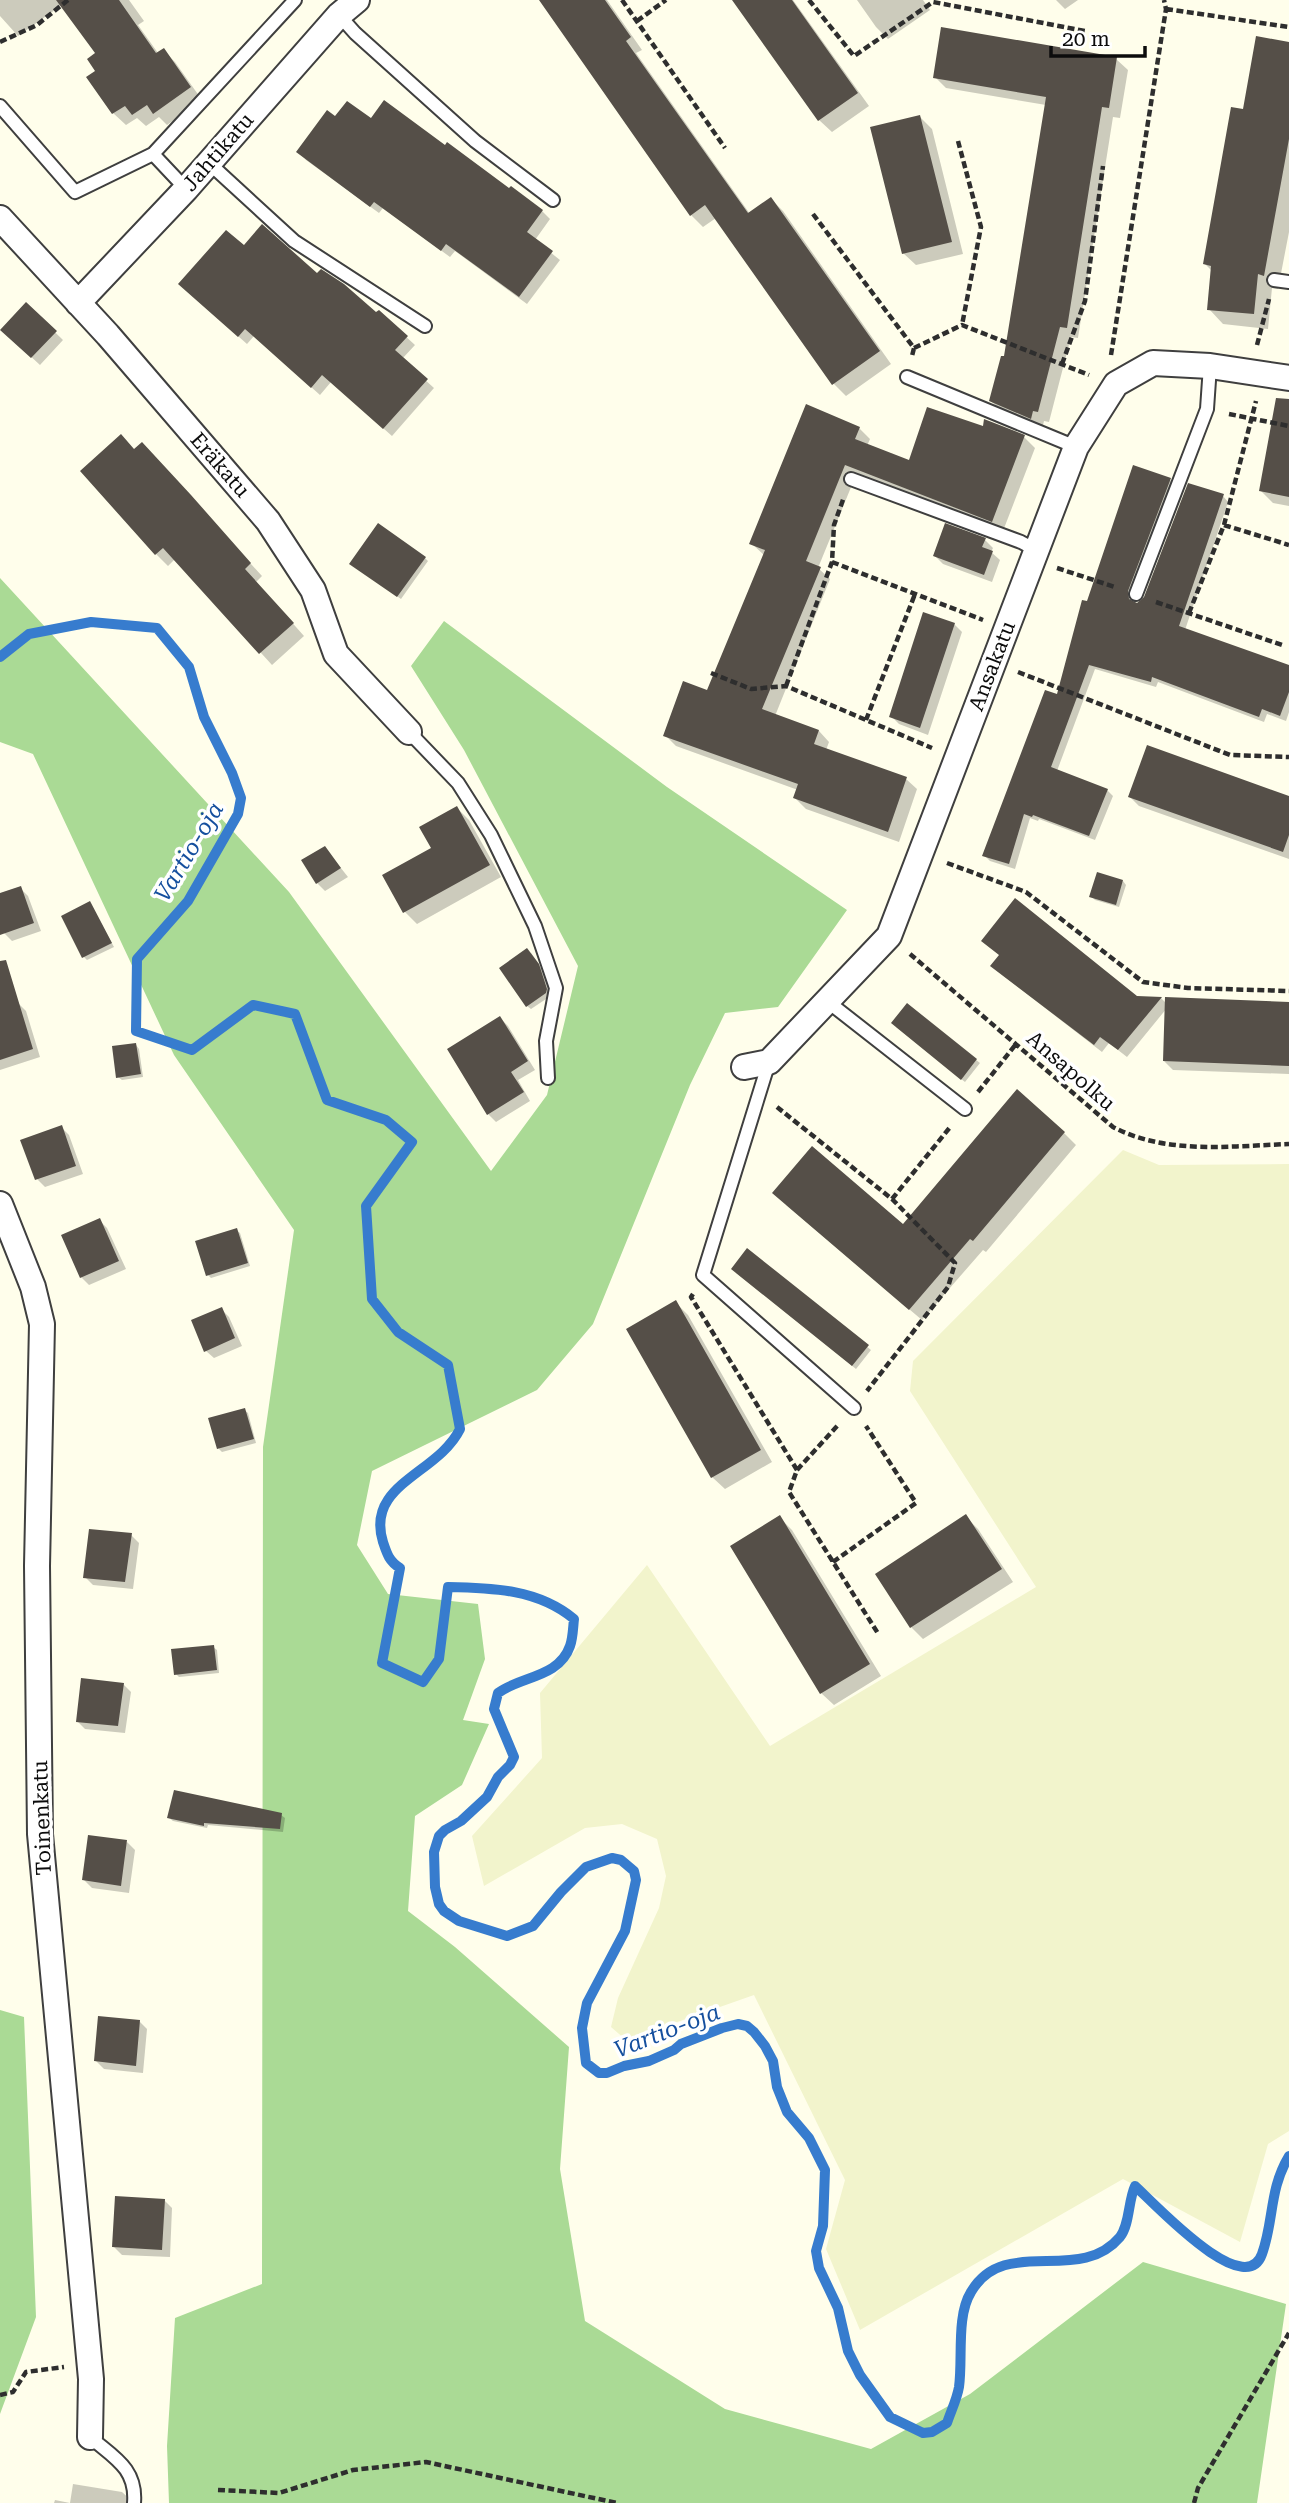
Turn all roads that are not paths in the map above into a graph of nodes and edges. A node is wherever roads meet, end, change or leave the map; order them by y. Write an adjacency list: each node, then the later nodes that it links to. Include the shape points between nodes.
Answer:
1 (295, 0): 4 (lane)
2 (348, 8): 5 (street, Jahtikatu); 7 (lane, via 355,33 475,141)
3 (0, 106): 4 (lane, via 75,192)
4 (153, 154): 6 (lane)
5 (209, 163): 6 (street, Jahtikatu); 12 (lane, via 294,241)
6 (186, 189): 11 (street, Jahtikatu)
7 (553, 200)
8 (0, 218): 11 (street, Eräkatu)
9 (1274, 280): 10 (lane)
10 (1289, 282)
11 (78, 303): 20 (street, Eräkatu, via 268,521 313,590 337,654)
12 (425, 326)
13 (1210, 366): 15 (street, Ansakatu); 16 (street, Ansakatu, via 1153,363 1116,384); 19 (lane, via 1207,409)
14 (907, 377): 16 (lane)
15 (1289, 378)
16 (1076, 447): 18 (street, Ansakatu)
17 (851, 479): 18 (lane)
18 (1036, 550): 21 (street, Ansakatu, via 889,936)
19 (1136, 594)
20 (409, 732): 24 (lane, via 458,783 485,824 535,926 556,988 546,1041)
21 (827, 1001): 22 (street, Ansakatu); 25 (lane)
22 (769, 1062): 23 (street); 27 (lane, via 703,1275)
23 (744, 1067)
24 (548, 1077)
25 (965, 1109)
26 (0, 1204): 28 (street, Toinenkatu, via 33,1287 42,1324 37,1566 40,1834 89,2365)
27 (854, 1408)
28 (90, 2437): 29 (lane, via 126,2468 135,2487)
29 (134, 2503)

